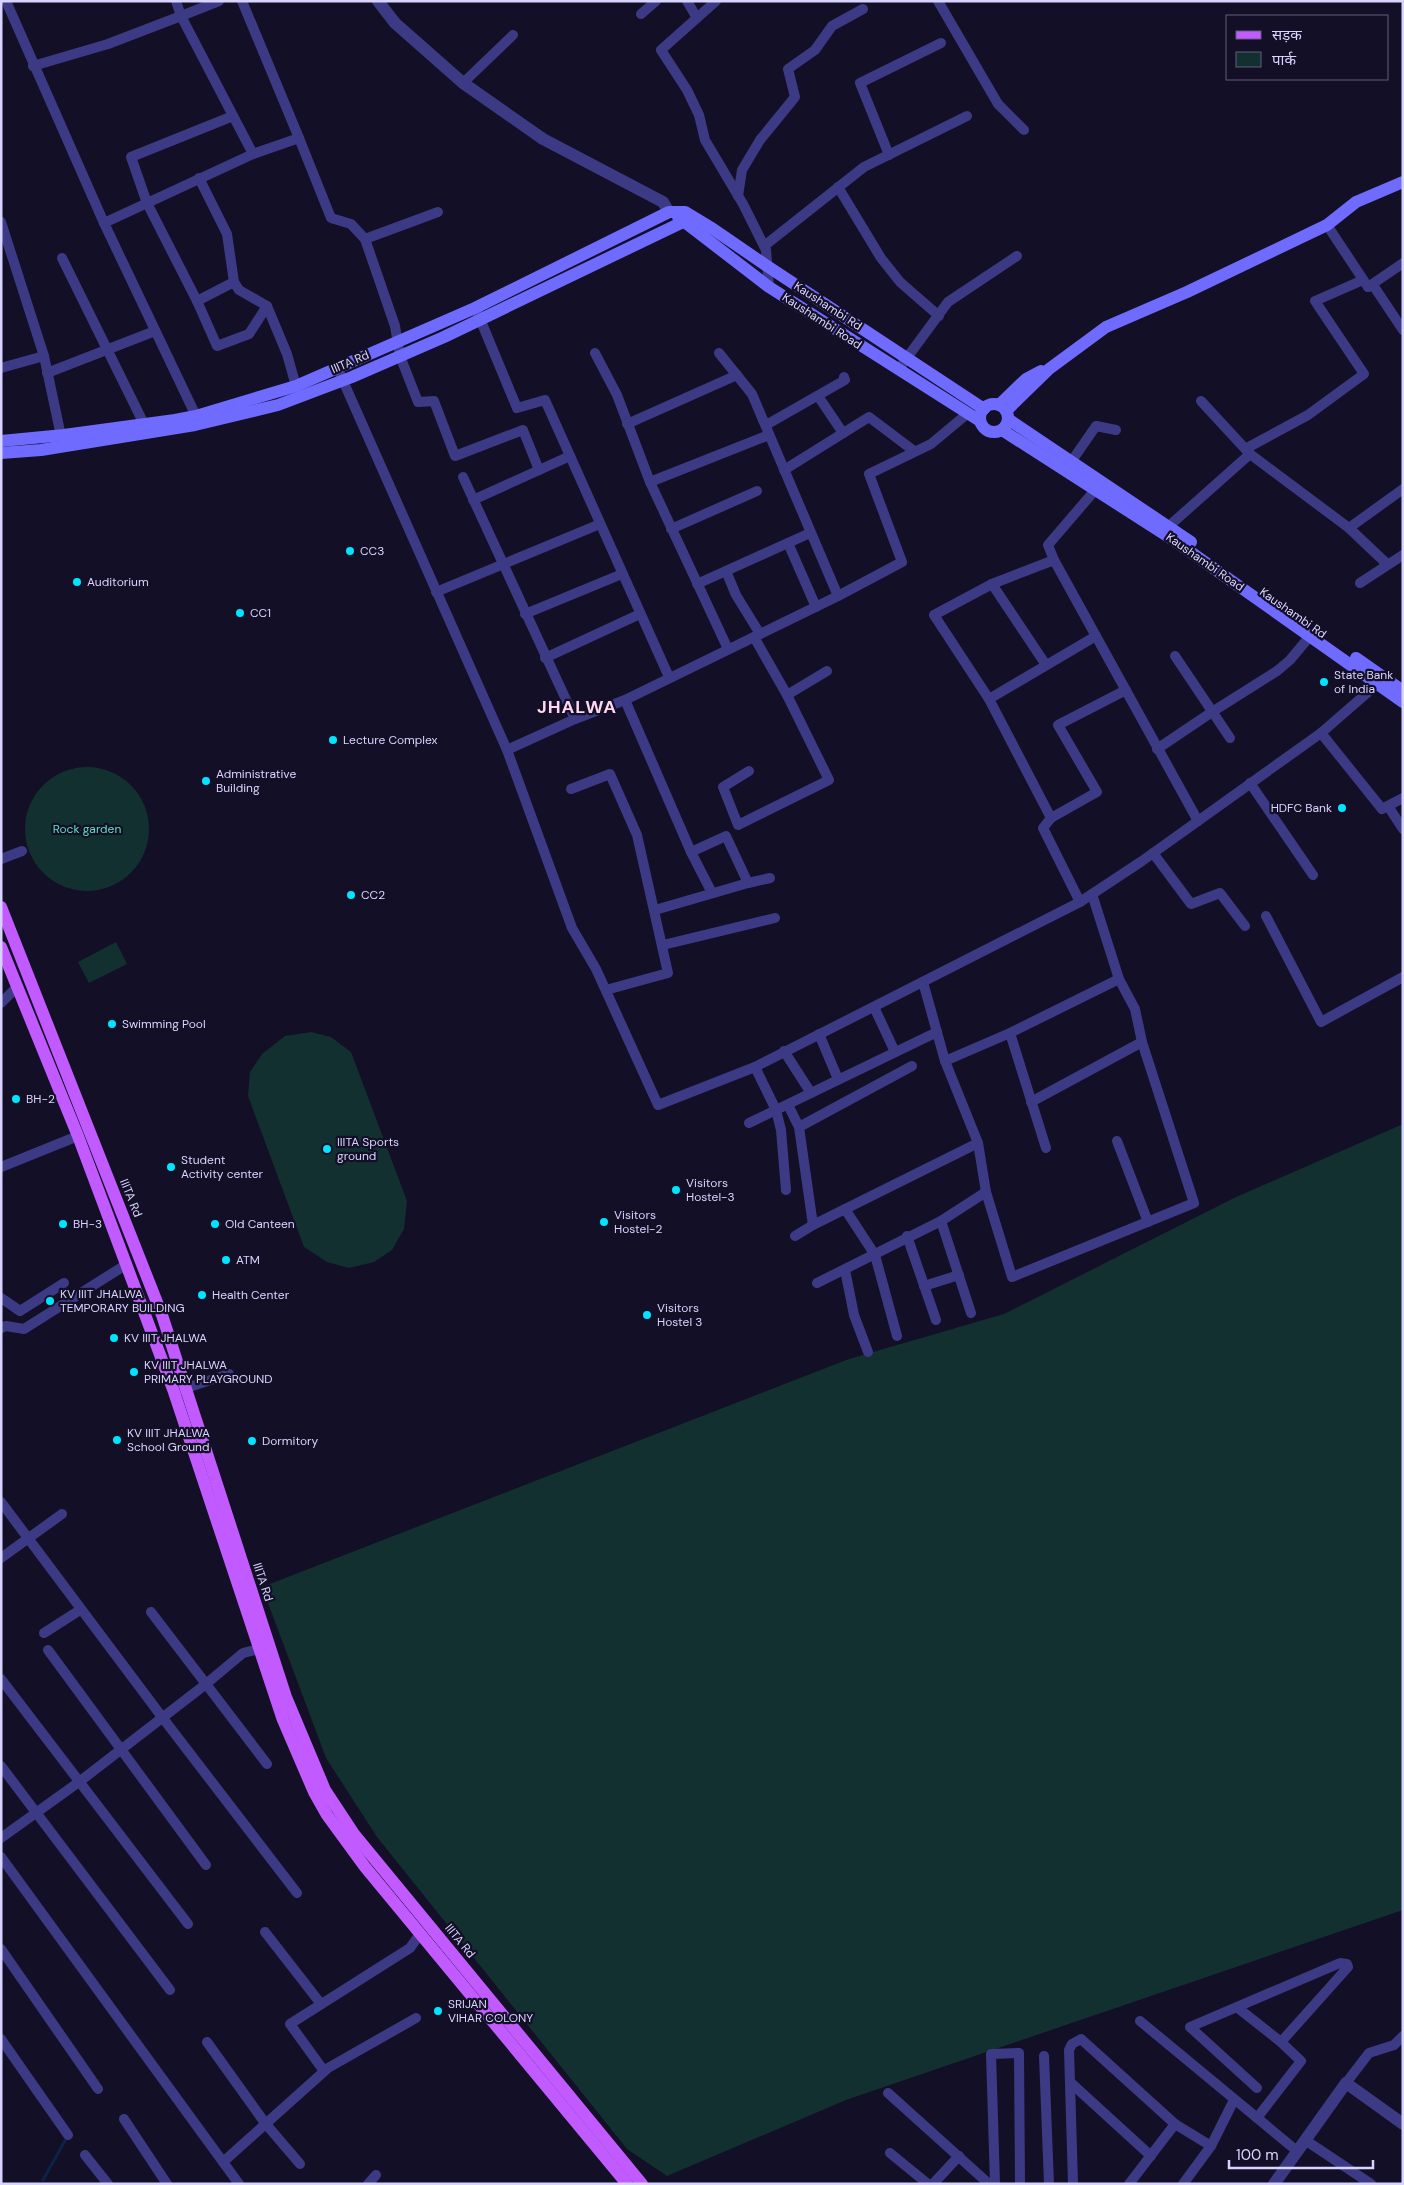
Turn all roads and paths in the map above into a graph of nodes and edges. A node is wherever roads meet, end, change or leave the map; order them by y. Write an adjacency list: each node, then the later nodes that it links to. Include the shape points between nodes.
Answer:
1 (6, 1): 16 (street)
2 (176, 1): 12 (street)
3 (219, 1): 12 (street)
4 (242, 1): 21 (street)
5 (378, 1): 17 (street, via 395,23)
6 (656, 1): 11 (street)
7 (687, 1): 13 (street)
8 (716, 1): 13 (street)
9 (938, 1): 20 (street, via 998,104)
10 (863, 9): 27 (street, via 832,26 815,50 788,68 795,97 760,140 742,170)
11 (641, 14)
12 (181, 16): 16 (street, via 108,44); 18 (street)
13 (697, 18): 27 (street, via 660,50 687,90 699,115 705,140)
14 (513, 35): 17 (street)
15 (941, 43): 23 (street, via 860,83)
16 (33, 66): 33 (street)
17 (464, 83): 30 (street, via 543,139 663,202)
18 (233, 116): 22 (street); 28 (street, via 131,157)
19 (967, 116): 23 (street)
20 (1024, 130)
21 (299, 138): 22 (street); 35 (street, via 331,218 351,224)
22 (253, 154): 24 (street)
23 (889, 155): 26 (street, via 864,167)
24 (200, 178): 28 (street); 41 (street, via 227,234)
25 (1403, 182): 34 (main road, via 1356,202)
26 (838, 187): 36 (street); 47 (street, via 890,270)
27 (738, 196): 36 (street)
28 (147, 203): 33 (street); 44 (street)
29 (438, 212): 35 (street)
30 (669, 212): 31 (main road, Kaushambi Road); 40 (main road, Kaushambi Rd, via 684,212); 46 (main road, IIITA Rd)
31 (685, 221): 43 (main road, Kaushambi Road); 46 (main road, IIITA Rd)
32 (1, 222): 54 (street)
33 (104, 223): 49 (street)
34 (1327, 225): 42 (street); 69 (main road, via 1106,327 1048,369 1026,379)
35 (365, 239): 50 (street, via 395,326)
36 (764, 246): 40 (street)
37 (1017, 256): 47 (street, via 948,302)
38 (62, 258): 51 (street)
39 (1403, 263): 42 (street)
40 (767, 266): 43 (street); 56 (main road, Kaushambi Rd)
41 (234, 282): 44 (street); 45 (street, via 239,290)
42 (1366, 284): 48 (street, via 1372,285); 80 (street, via 1315,301 1364,374 1308,415 1247,448)
43 (769, 286): 58 (main road, Kaushambi Road)
44 (197, 301): 45 (street, via 217,346 249,334)
45 (267, 306): 63 (street)
46 (478, 314): 50 (main road, IIITA Rd); 55 (main road, IIITA Rd); 81 (street, via 517,408 545,400)
47 (939, 316): 56 (street)
48 (1403, 330)
49 (155, 331): 51 (street); 68 (street)
50 (397, 342): 55 (street); 60 (main road, IIITA Rd)
51 (108, 350): 59 (street); 71 (street)
52 (595, 353): 72 (street, via 617,395)
53 (719, 353): 61 (street)
54 (44, 356): 57 (street); 59 (street)
55 (400, 356): 60 (main road, IIITA Rd); 83 (street, via 418,402 434,401 455,456 523,430)
56 (907, 358): 58 (street); 67 (main road, Kaushambi Rd)
57 (1, 368)
58 (898, 370): 66 (main road, Kaushambi Road)
59 (47, 372): 76 (street)
60 (341, 375): 63 (main road, IIITA Rd); 79 (main road, IIITA Rd, via 278,405 229,419 95,442); 106 (street)
61 (737, 375): 70 (street, via 752,394); 72 (street)
62 (844, 377): 64 (street, via 846,380)
63 (296, 386): 68 (main road, IIITA Rd)
64 (818, 396): 70 (street, via 766,424); 74 (street)
65 (1201, 401): 80 (street)
66 (967, 414): 67 (main road, Kaushambi Road); 78 (street, via 931,444)
67 (982, 415): 69 (main road, via 989,405); 69 (main road, via 987,430 995,432)
68 (196, 416): 71 (main road, IIITA Rd)
69 (1004, 416): 82 (main road, Kaushambi Rd); 88 (main road, Kaushambi Road)
70 (763, 420): 75 (street)
71 (144, 424): 76 (main road, IIITA Rd)
72 (627, 424): 86 (street)
73 (1116, 430): 82 (street, via 1096,426)
74 (843, 433): 78 (street, via 869,417); 84 (street)
75 (769, 434): 84 (street); 86 (street)
76 (60, 436): 77 (main road, IIITA Rd)
77 (1, 441)
78 (914, 451): 107 (street, via 868,474 902,562)
79 (1, 453)
80 (1250, 454): 92 (street); 93 (street)
81 (570, 456): 83 (street); 91 (street)
82 (1071, 462): 92 (main road, Kaushambi Rd)
83 (539, 470): 90 (street)
84 (784, 470): 95 (street)
85 (463, 477): 90 (street)
86 (650, 482): 94 (street)
87 (1403, 489): 93 (street)
88 (1096, 490): 98 (street, via 1048,545); 113 (main road, Kaushambi Road)
89 (757, 491): 94 (street)
90 (473, 500): 100 (street)
91 (600, 524): 100 (street); 102 (street)
92 (1169, 526): 120 (main road, Kaushambi Rd)
93 (1349, 528): 99 (street)
94 (671, 529): 104 (street)
95 (810, 533): 96 (street); 107 (street)
96 (788, 543): 101 (street); 108 (street)
97 (1403, 555): 99 (street)
98 (1054, 560): 105 (street); 112 (street)
99 (1387, 564): 103 (street)
100 (503, 565): 106 (street); 109 (street)
101 (726, 571): 104 (street); 111 (street)
102 (622, 574): 109 (street); 110 (street)
103 (1360, 582)
104 (697, 584): 114 (street)
105 (992, 584): 117 (street); 124 (street, via 934,615)
106 (436, 592): 132 (street)
107 (838, 596): 108 (street)
108 (816, 607): 111 (street)
109 (525, 614): 116 (street)
110 (640, 614): 116 (street); 119 (street)
111 (757, 636): 114 (street); 123 (street)
112 (1096, 636): 117 (street); 121 (street)
113 (1310, 636): 120 (main road, Kaushambi Road); 127 (street, via 1277,671)
114 (728, 649): 119 (street)
115 (1175, 656): 127 (street)
116 (545, 658): 128 (street)
117 (1046, 665): 124 (street)
118 (827, 671): 123 (street)
119 (669, 677): 125 (street)
120 (1381, 681): 122 (main road, Kaushambi Rd); 126 (main road, Kaushambi Road); 129 (street)
121 (1126, 690): 131 (street); 138 (street, via 1058,725 1097,792)
122 (1403, 691)
123 (787, 695): 133 (street, via 830,780 738,825 723,787)
124 (989, 699): 138 (street)
125 (625, 700): 128 (street); 142 (street)
126 (1403, 702)
127 (1212, 712): 130 (street); 131 (street)
128 (575, 720): 132 (street)
129 (1321, 733): 134 (street); 137 (street, via 1382,809)
130 (1230, 738)
131 (1157, 749): 139 (street)
132 (507, 750): 163 (street, via 572,928)
133 (748, 771)
134 (1250, 783): 139 (street); 145 (street)
135 (571, 789): 152 (street, via 610,774 637,835)
136 (1403, 798): 137 (street)
137 (1388, 806): 140 (street)
138 (1050, 818): 150 (street, via 1043,828)
139 (1198, 821): 143 (street)
140 (1403, 829)
141 (22, 851): 144 (street)
142 (691, 852): 147 (street, via 727,836); 148 (street)
143 (1153, 853): 149 (street); 155 (street, via 1191,904 1220,893)
144 (1, 859)
145 (1313, 875)
146 (770, 878): 147 (street)
147 (748, 883): 148 (street)
148 (712, 893): 152 (street)
149 (1092, 894): 150 (street); 159 (street)
150 (1080, 902): 160 (street)
151 (1, 908): 161 (main road, IIITA Rd)
152 (655, 910): 156 (street)
153 (1266, 916): 158 (street, via 1320,1022)
154 (775, 918): 156 (street)
155 (1246, 926)
156 (663, 945): 163 (street, via 668,973)
157 (1, 947): 162 (main road, IIITA Rd)
158 (1403, 976)
159 (1119, 978): 167 (street); 169 (street, via 1134,1009)
160 (923, 982): 165 (street); 166 (street)
161 (33, 988): 162 (street); 182 (main road, IIITA Rd)
162 (18, 990): 164 (street); 182 (main road, IIITA Rd)
163 (606, 990): 174 (street, via 658,1105)
164 (1, 1003)
165 (874, 1007): 168 (street); 171 (street)
166 (937, 1032): 171 (street); 172 (street)
167 (1010, 1033): 172 (street); 177 (street)
168 (819, 1034): 170 (street); 175 (street)
169 (1142, 1042): 177 (street); 191 (street, via 1194,1203)
170 (784, 1051): 174 (street); 176 (street)
171 (895, 1052): 175 (street)
172 (945, 1061): 184 (street)
173 (912, 1066): 181 (street)
174 (755, 1067): 179 (street)
175 (838, 1079): 176 (street)
176 (811, 1093): 178 (street)
177 (1031, 1102): 185 (street)
178 (788, 1104): 179 (street); 181 (street)
179 (776, 1110): 180 (street); 187 (street)
180 (749, 1123)
181 (799, 1126): 192 (street)
182 (84, 1134): 186 (street); 196 (main road, IIITA Rd); 197 (main road, IIITA Rd)
183 (1117, 1141): 191 (street)
184 (978, 1143): 188 (street); 189 (street)
185 (1046, 1148)
186 (1, 1167)
187 (786, 1190)
188 (986, 1192): 190 (street); 191 (street, via 1012,1277)
189 (845, 1209): 192 (street); 195 (street)
190 (941, 1221): 194 (street); 199 (street)
191 (1148, 1222)
192 (813, 1224): 193 (street)
193 (795, 1236)
194 (908, 1236): 195 (street); 202 (street)
195 (875, 1255): 198 (street); 207 (street)
196 (140, 1259): 197 (street); 210 (main road, IIITA Rd, via 162,1315)
197 (127, 1264): 206 (street, via 24,1329); 210 (main road, IIITA Rd)
198 (845, 1270): 201 (street); 208 (street, via 854,1315)
199 (959, 1275): 202 (street); 204 (street)
200 (64, 1283): 203 (street, via 20,1311)
201 (817, 1283)
202 (924, 1286): 205 (street)
203 (1, 1298)
204 (971, 1313)
205 (936, 1320)
206 (1, 1328)
207 (897, 1336)
208 (868, 1352)
209 (230, 1374): 210 (street)
210 (180, 1390): 218 (main road, IIITA Rd); 222 (main road, IIITA Rd)
211 (1, 1502): 213 (street)
212 (62, 1514): 213 (street)
213 (29, 1539): 214 (street); 215 (street)
214 (1, 1558)
215 (80, 1610): 217 (street); 223 (street)
216 (151, 1612): 221 (street)
217 (44, 1633)
218 (259, 1648): 221 (street, via 243,1653); 222 (main road, IIITA Rd)
219 (48, 1650): 224 (street)
220 (1, 1679): 227 (street)
221 (206, 1684): 223 (street); 225 (street)
222 (281, 1699): 235 (main road, IIITA Rd, via 304,1769 328,1816); 276 (main road, IIITA Rd, via 322,1784 354,1834)
223 (162, 1718): 224 (street); 232 (street)
224 (121, 1749): 227 (street); 231 (street)
225 (267, 1764)
226 (1, 1766): 228 (street)
227 (79, 1782): 228 (street); 233 (street)
228 (36, 1812): 229 (street); 237 (street)
229 (1, 1838)
230 (1, 1857): 267 (street)
231 (206, 1865)
232 (297, 1893)
233 (188, 1924)
234 (265, 1932): 238 (street)
235 (420, 1934): 238 (street, via 410,1948); 275 (main road, IIITA Rd)
236 (1, 1949): 251 (street)
237 (170, 1990)
238 (321, 2004): 247 (street, via 290,2024)
239 (1238, 2008): 245 (street); 245 (street, via 1340,1963 1347,1964 1348,1967); 250 (street, via 1190,2027)
240 (416, 2018): 247 (street)
241 (1140, 2022): 253 (street)
242 (1403, 2036): 249 (street, via 1394,2045 1369,2053)
243 (1, 2040): 259 (street)
244 (207, 2042): 256 (street)
245 (1281, 2042): 254 (street, via 1301,2061)
246 (1044, 2056): 282 (street)
247 (324, 2071): 256 (street)
248 (1070, 2082): 257 (street, via 1069,2050 1081,2039); 266 (street); 283 (street)
249 (1346, 2084): 258 (street); 260 (street)
250 (1257, 2088)
251 (98, 2089)
252 (888, 2093): 265 (street)
253 (1234, 2100): 254 (street); 261 (street)
254 (1257, 2118): 262 (street)
255 (124, 2119): 272 (street)
256 (265, 2123): 267 (street); 268 (street)
257 (1175, 2124): 261 (street); 266 (street)
258 (1403, 2124)
259 (68, 2135)
260 (1305, 2140): 262 (street); 270 (street)
261 (1211, 2146): 285 (street)
262 (1297, 2151): 286 (street)
263 (890, 2153): 277 (street)
264 (86, 2155): 271 (street)
265 (959, 2156): 278 (street); 279 (street)
266 (1150, 2156): 284 (street)
267 (223, 2162): 273 (street)
268 (300, 2164)
269 (376, 2175): 274 (street)
270 (1360, 2180): 287 (street)
271 (108, 2184)
272 (167, 2184)
273 (240, 2184)
274 (368, 2184)
275 (627, 2184)
276 (642, 2184)
277 (928, 2184)
278 (933, 2184)
279 (989, 2184)
280 (994, 2184): 281 (street, via 991,2054 1019,2053)
281 (1020, 2184)
282 (1049, 2184)
283 (1073, 2184)
284 (1130, 2184)
285 (1183, 2184)
286 (1274, 2184)
287 (1371, 2184)

